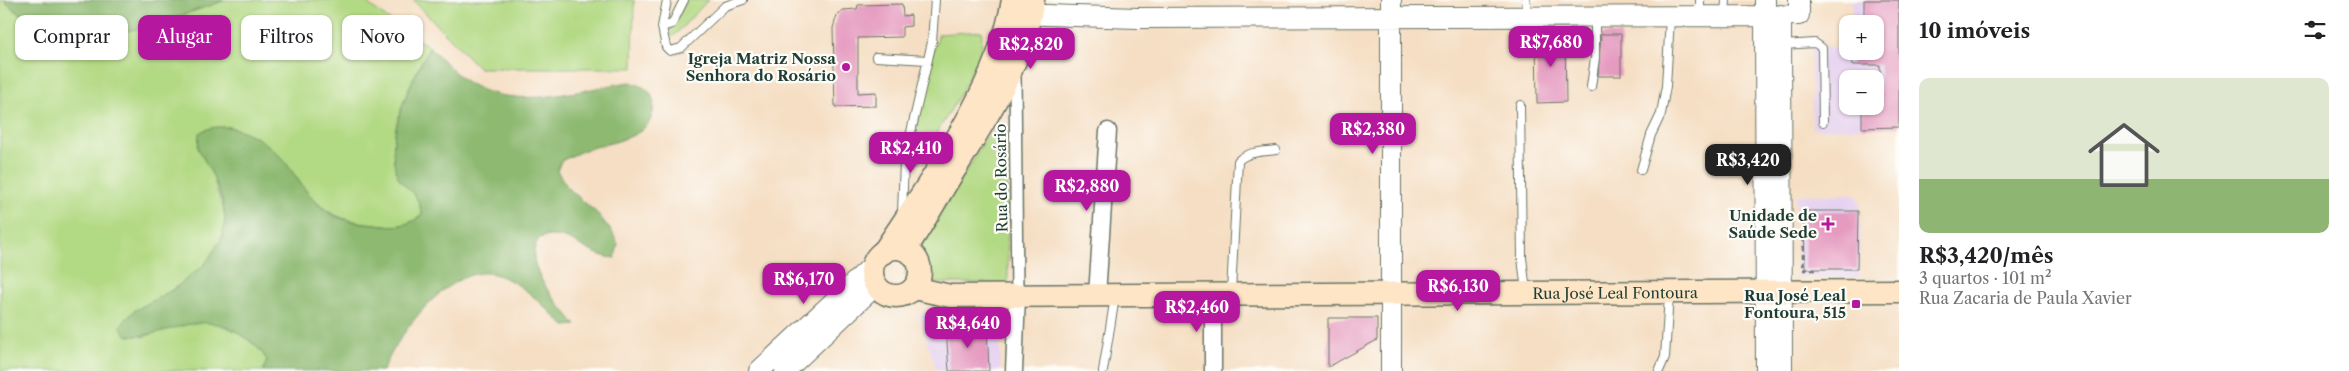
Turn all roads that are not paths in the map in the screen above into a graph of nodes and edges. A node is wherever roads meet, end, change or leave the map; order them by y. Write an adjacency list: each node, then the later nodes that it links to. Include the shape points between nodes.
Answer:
1 (667, 0): 14 (lane)
2 (684, 0): 14 (lane, via 672,24)
3 (743, 0): 14 (lane, via 725,6 681,48 670,51 666,47)
4 (935, 0): 17 (lane, via 932,42)
5 (1799, 0): 11 (street, via 1799,15)
6 (1022, 8): 7 (street); 18 (main road); 25 (main road, via 958,135)
7 (1391, 8): 8 (street); 34 (street)
8 (1527, 8): 12 (street)
9 (1700, 8): 10 (street); 13 (street)
10 (1726, 8): 11 (street)
11 (1770, 10): 15 (street); 31 (street)
12 (1595, 16): 13 (street); 19 (lane)
13 (1670, 16): 24 (lane, via 1663,105)
14 (662, 27)
15 (1781, 46): 21 (lane, via 1815,43 1822,48); 31 (street)
16 (876, 56): 17 (lane)
17 (927, 60): 25 (lane, via 904,162)
18 (1015, 60): 26 (main road, via 983,123); 35 (street, Rua do Rosário)
19 (1591, 87)
20 (1520, 105): 32 (lane, via 1522,258)
21 (1824, 122)
22 (1108, 131): 36 (street)
23 (1276, 150): 33 (lane, via 1243,156 1238,161)
24 (1641, 170)
25 (902, 224): 27 (main road)
26 (905, 250): 27 (main road, via 897,248); 28 (main road, via 919,267 920,274)
27 (877, 268): 28 (main road, via 887,295 908,293); 37 (street); 38 (street)
28 (914, 288): 35 (main road, Rua José Leal Fontoura, via 950,296)
29 (1899, 291): 31 (main road, Rua José Leal Fontoura)
30 (1670, 292): 31 (main road, Rua José Leal Fontoura); 32 (main road, Rua José Leal Fontoura); 43 (lane, via 1665,358)
31 (1773, 292): 44 (street); 45 (street)
32 (1526, 293): 34 (main road, Rua José Leal Fontoura)
33 (1222, 294): 34 (main road, Rua José Leal Fontoura); 36 (main road, Rua José Leal Fontoura); 41 (street)
34 (1390, 294): 42 (street)
35 (1017, 295): 36 (main road, Rua José Leal Fontoura); 39 (street)
36 (1106, 295): 40 (lane)
37 (759, 371)
38 (785, 371)
39 (1014, 371)
40 (1102, 371)
41 (1213, 371)
42 (1391, 371)
43 (1659, 371)
44 (1766, 371)
45 (1782, 371)

